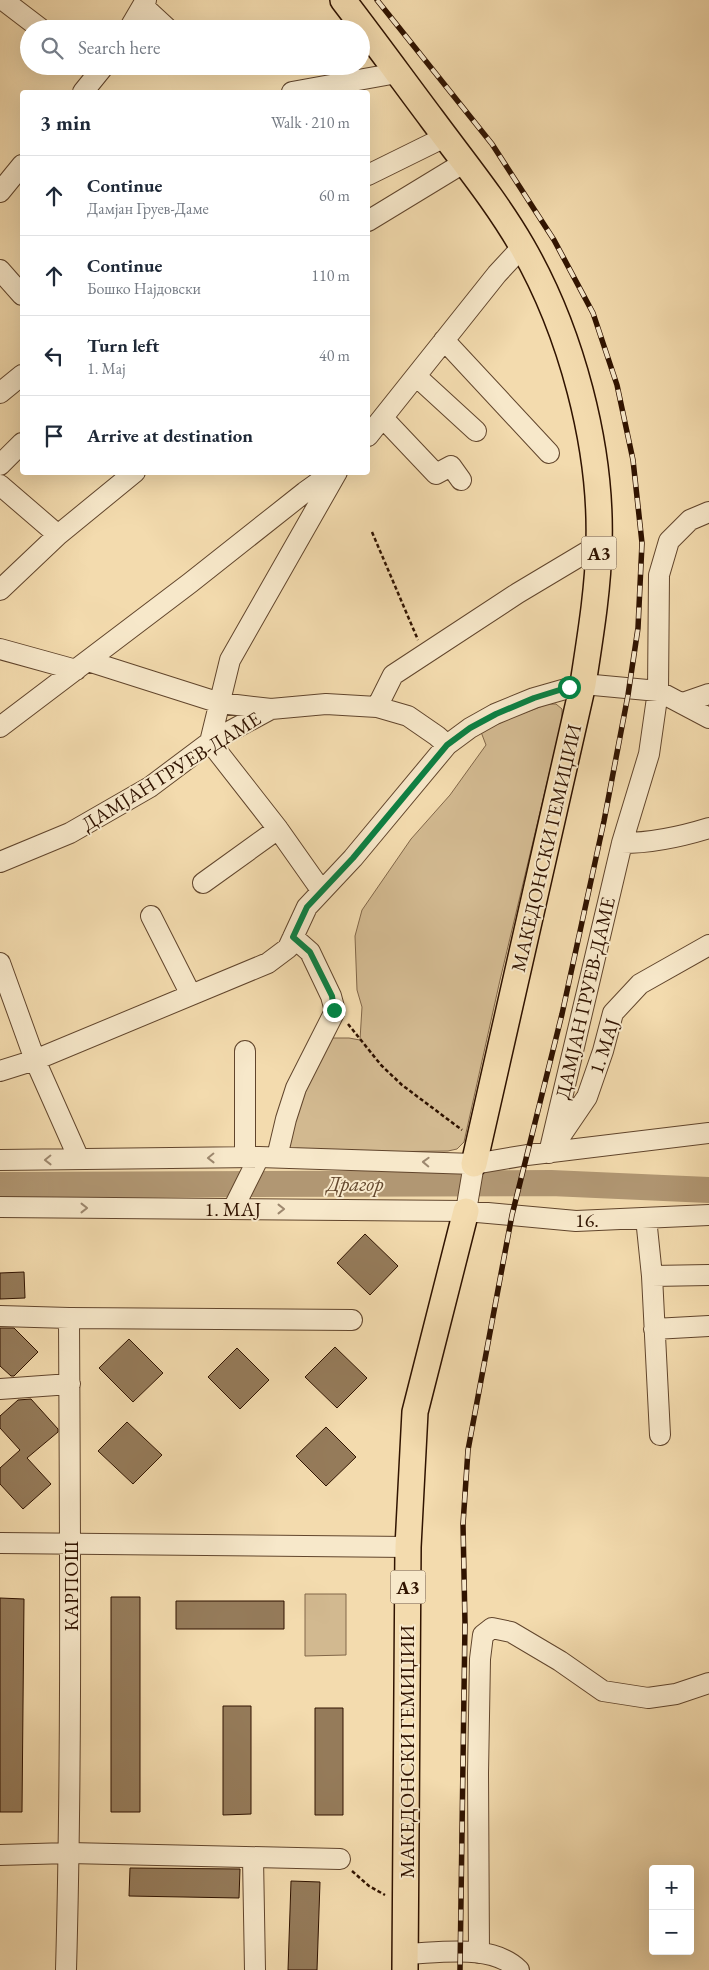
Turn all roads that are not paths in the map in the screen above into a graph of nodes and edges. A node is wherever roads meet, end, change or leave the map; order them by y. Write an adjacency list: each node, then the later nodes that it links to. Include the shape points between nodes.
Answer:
1 (3, 0): 4 (street)
2 (343, 0): 7 (main road, МАКЕДОНСКИ ГЕМИЏИИ / A3)
3 (145, 3): 5 (street); 6 (street)
4 (29, 20)
5 (134, 20)
6 (160, 20)
7 (355, 20)
8 (370, 43): 9 (main road, МАКЕДОНСКИ ГЕМИЏИИ / A3)
9 (397, 73): 12 (street); 13 (main road, МАКЕДОНСКИ ГЕМИЏИИ / A3)
10 (94, 75): 11 (street)
11 (85, 90)
12 (303, 90)
13 (445, 137): 14 (main road, МАКЕДОНСКИ ГЕМИЏИИ / A3); 16 (street)
14 (465, 162): 18 (street); 19 (main road, МАКЕДОНСКИ ГЕМИЏИИ / A3)
15 (20, 167): 17 (street)
16 (370, 174)
17 (0, 192)
18 (370, 221)
19 (522, 247): 20 (street); 38 (main road, МАКЕДОНСКИ ГЕМИЏИИ / A3, via 566,342 586,412 597,487)
20 (444, 340): 21 (street); 28 (street)
21 (416, 376): 24 (street); 25 (street)
22 (20, 377): 23 (street)
23 (0, 393)
24 (383, 418): 26 (street); 33 (street, via 436,474 451,466)
25 (476, 431)
26 (370, 434)
27 (20, 445): 29 (street)
28 (550, 453)
29 (0, 465)
30 (131, 475): 37 (street)
31 (331, 475): 35 (street)
32 (334, 475): 35 (street)
33 (461, 480)
34 (0, 485): 37 (street)
35 (313, 497): 41 (street); 45 (street, via 230,660)
36 (709, 512): 43 (street, ДАМЈАН ГРУЕВ-ДАМЕ, via 690,520 669,541 659,575)
37 (58, 535): 39 (street)
38 (600, 544): 42 (main road, МАКЕДОНСКИ ГЕМИЏИИ / A3); 47 (street, via 393,675)
39 (0, 590)
40 (0, 649): 41 (street)
41 (82, 666): 45 (street); 50 (street)
42 (583, 684): 43 (street); 52 (street, via 508,708 470,728); 70 (main road, МАКЕДОНСКИ ГЕМИЏИИ / A3)
43 (658, 691): 46 (street); 55 (street, ДАМЈАН ГРУЕВ-ДАМЕ, via 649,754)
44 (709, 694): 46 (street)
45 (220, 703): 48 (street); 51 (street)
46 (683, 703): 49 (street)
47 (377, 707): 48 (street, ДАМЈАН ГРУЕВ-ДАМЕ, via 326,704); 52 (street, ДАМЈАН ГРУЕВ-ДАМЕ, via 408,716)
48 (270, 709): 51 (street, ДАМЈАН ГРУЕВ-ДАМЕ)
49 (709, 718)
50 (0, 727)
51 (210, 742): 54 (street); 56 (street, ДАМЈАН ГРУЕВ-ДАМЕ, via 150,787 86,824)
52 (447, 745): 58 (street, via 353,858)
53 (709, 828): 55 (street, via 646,843)
54 (278, 829): 57 (street); 58 (street)
55 (622, 843): 69 (street, ДАМЈАН ГРУЕВ-ДАМЕ)
56 (0, 862)
57 (203, 883)
58 (321, 890): 60 (street, via 307,907)
59 (151, 916): 64 (street)
60 (293, 937): 64 (street, via 288,948 268,963); 73 (street, via 310,952 335,1006 296,1088 286,1119)
61 (709, 946): 69 (street, 1. МАЈ, via 640,984 613,1013 587,1097)
62 (0, 963): 63 (street)
63 (5, 993): 66 (street)
64 (191, 996): 66 (street)
65 (245, 1051): 73 (street)
66 (35, 1060): 67 (street); 71 (street)
67 (0, 1072)
68 (709, 1133): 69 (street)
69 (549, 1153): 70 (street)
70 (477, 1154): 73 (street, one-way to 73); 76 (street, A3)
71 (79, 1159): 72 (street, one-way to 72); 73 (street, one-way to 71)
72 (0, 1160)
73 (258, 1160): 74 (street)
74 (235, 1205): 75 (street, 1. МАЈ, one-way to 74); 76 (street, 1. МАЈ, one-way to 76)
75 (0, 1207)
76 (466, 1211): 78 (street, 16., via 576,1221); 91 (main road, МАКЕДОНСКИ ГЕМИЏИИ / A3, via 415,1412)
77 (709, 1215): 78 (street, 16.)
78 (646, 1218): 80 (street)
79 (709, 1275): 80 (street)
80 (652, 1276): 85 (street)
81 (0, 1316): 82 (street)
82 (69, 1318): 83 (street); 86 (street, КАРПОШ)
83 (352, 1320)
84 (709, 1326): 85 (street)
85 (654, 1329): 88 (street)
86 (70, 1384): 87 (street); 90 (street, КАРПОШ)
87 (0, 1389)
88 (660, 1435)
89 (0, 1543): 90 (street)
90 (71, 1544): 91 (street); 93 (street, КАРПОШ)
91 (408, 1547): 98 (main road, МАКЕДОНСКИ ГЕМИЏИИ / A3)
92 (709, 1683): 97 (street, via 676,1694 648,1698 603,1691 511,1632 492,1628 483,1635 478,1773)
93 (69, 1853): 94 (street); 95 (street); 99 (street, КАРПОШ)
94 (0, 1854)
95 (253, 1858): 96 (street); 100 (street)
96 (340, 1859)
97 (479, 1953): 98 (street, via 460,1952); 101 (street, via 513,1964)
98 (405, 1962)
99 (66, 1970)
100 (255, 1970)
101 (519, 1970)

